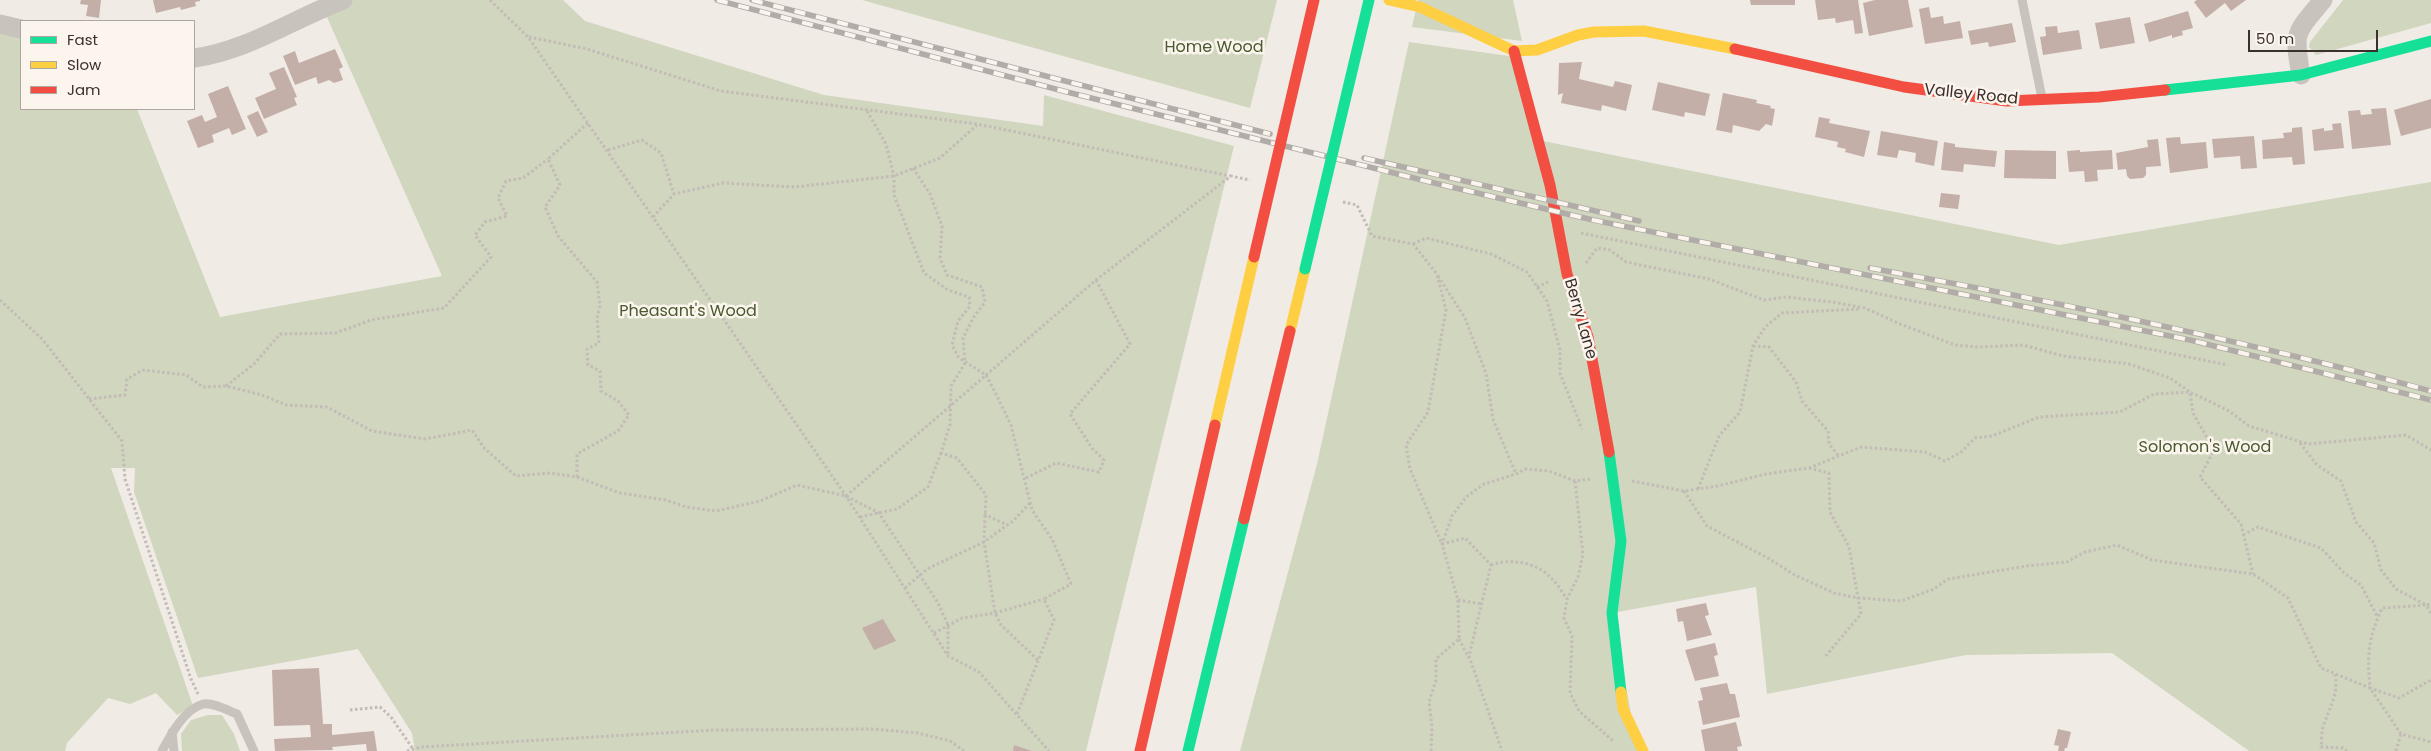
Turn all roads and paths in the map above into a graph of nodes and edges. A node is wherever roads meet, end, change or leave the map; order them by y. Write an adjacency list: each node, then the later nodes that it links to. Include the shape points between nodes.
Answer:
1 (343, 0): 13 (street, via 240,48)
2 (490, 0): 10 (path)
3 (1314, 0): 103 (main road, bridge)
4 (1369, 0): 104 (main road, bridge)
5 (1389, 0): 12 (main road, via 1420,7)
6 (2022, 0): 15 (lane)
7 (2323, 0): 14 (street, via 2296,36)
8 (0, 24): 9 (street)
9 (20, 29)
10 (528, 37): 16 (path, via 587,48 721,91); 17 (path)
11 (2431, 42): 14 (main road, Valley Road)
12 (1514, 50): 15 (main road, Valley Road, via 1537,50 1594,32 1644,31 1904,87 1972,98); 28 (main road, Berry Lane, via 1550,184)
13 (195, 58)
14 (2301, 75): 15 (main road, Valley Road, via 2100,97)
15 (2042, 100)
16 (867, 110): 18 (path); 22 (path, via 886,144)
17 (588, 123): 19 (path); 20 (path)
18 (977, 124): 21 (path, via 940,158); 23 (path)
19 (607, 150): 25 (path, via 642,140 661,153); 27 (path)
20 (548, 159): 39 (path, via 523,178 506,181 498,198 507,216 484,222 475,235 491,257 444,308 371,320 336,333 280,334 254,364); 50 (path, via 560,185 545,206 558,236 597,282 599,344 587,349 588,364 600,371 601,391 618,401 629,415 618,431 577,454)
21 (913, 168): 22 (path); 36 (path, via 930,194 942,226 940,258 947,275 982,287 985,302 963,338)
22 (894, 176): 25 (path, via 794,187 723,183); 36 (path, via 894,195 924,273 948,290 969,297 970,306 958,322 952,345)
23 (1231, 176): 24 (path); 32 (path)
24 (1260, 183)
25 (674, 194): 27 (path)
26 (1337, 201): 29 (path, via 1357,205 1372,236)
27 (653, 217): 56 (path)
28 (1558, 228): 37 (path); 51 (main road, Berry Lane, via 1567,274 1588,337)
29 (1413, 244): 31 (path); 43 (path, via 1426,238 1491,254 1527,272 1547,301 1560,350 1560,373)
30 (1585, 264): 34 (path, via 1597,248 1610,250 1626,262 1709,279 1764,300 1786,297)
31 (1436, 274): 49 (path, via 1465,318 1486,373 1493,419); 64 (path, via 1446,310 1428,412 1406,445 1410,468)
32 (1096, 280): 38 (path); 52 (path, via 1130,344 1070,414 1092,448 1104,460 1099,472 1056,463)
33 (0, 300): 41 (path, via 43,340)
34 (1865, 308): 35 (path, via 1782,313 1765,327); 40 (path, via 1955,345 1979,348 2023,346 2063,356 2129,364 2170,378)
35 (1753, 346): 47 (path, via 1769,347 1796,382 1802,401 1828,431 1829,444); 54 (path, via 1740,412 1718,436)
36 (965, 362): 38 (path); 42 (path, via 951,386)
37 (2228, 365)
38 (986, 375): 42 (path); 52 (path, via 1011,426)
39 (226, 386): 41 (path, via 202,387 186,375 142,370 127,379 125,395); 50 (path, via 286,405 327,407 372,431 425,439 472,430 484,448 516,476 550,473)
40 (2190, 392): 44 (path, via 2229,411 2249,426); 47 (path, via 2154,394 2120,412 2039,417 1992,436 1975,438 1961,452 1945,461 1925,452 1861,446); 62 (path, via 2193,413 2214,450 2200,477 2241,524)
41 (89, 400): 89 (path, via 122,441 125,479 138,522 191,679)
42 (950, 406): 46 (path, via 950,425); 56 (path)
43 (1584, 434)
44 (2299, 441): 45 (path, via 2308,444 2406,435); 75 (path, via 2317,465 2341,481 2356,522 2374,543 2381,570 2396,589)
45 (2431, 450)
46 (941, 453): 58 (path, via 928,487 897,509); 59 (path, via 957,458 986,495)
47 (1839, 456): 48 (path)
48 (1809, 468): 54 (path); 69 (path, via 1829,473 1830,512 1849,546)
49 (1516, 474): 53 (path, via 1525,468 1549,470); 64 (path, via 1484,484 1466,497 1452,516)
50 (577, 477): 56 (path, via 620,493 716,511 760,501 797,485)
51 (1612, 477): 53 (path); 55 (path); 107 (main road, Berry Lane, via 1621,541 1612,613 1623,709)
52 (1026, 478): 57 (path)
53 (1575, 481): 71 (path, via 1583,554 1578,577)
54 (1698, 489): 55 (path)
55 (1684, 491): 69 (path, via 1707,526 1793,574 1834,593)
56 (846, 496): 58 (path); 60 (path)
57 (1031, 502): 61 (path); 70 (path, via 1032,510 1052,539 1071,584)
58 (879, 513): 60 (path); 67 (path)
59 (984, 514): 61 (path); 63 (path)
60 (860, 517): 68 (path)
61 (1007, 525): 63 (path)
62 (2243, 535): 66 (path); 78 (path, via 2258,528 2320,548 2361,585)
63 (984, 542): 67 (path); 76 (path)
64 (1442, 544): 65 (path, via 1465,538); 72 (path)
65 (1491, 565): 71 (path, via 1502,561 1525,563 1549,575); 73 (path)
66 (2253, 574): 69 (path, via 2152,560 2117,545 2085,552 2067,562 1948,579 1934,589 1901,601); 86 (path, via 2288,598 2320,668)
67 (918, 576): 68 (path); 79 (path, via 938,603)
68 (905, 588): 80 (path)
69 (1858, 598): 83 (path, via 1861,614)
70 (1044, 599): 76 (path); 84 (path, via 1054,620)
71 (1567, 599): 95 (path, via 1564,618 1572,636 1570,693 1578,711)
72 (1458, 600): 73 (path); 81 (path)
73 (1482, 604): 85 (path, via 1469,656)
74 (2431, 604): 75 (path)
75 (2426, 605): 77 (path); 78 (path, via 2382,608)
76 (995, 613): 79 (path, via 962,618); 84 (path, via 1001,625)
77 (2431, 613)
78 (2378, 617): 88 (path, via 2371,633)
79 (948, 625): 80 (path); 82 (path)
80 (934, 633): 82 (path)
81 (1459, 639): 85 (path); 105 (path, via 1436,659 1436,680 1429,702)
82 (948, 656): 91 (path, via 979,672)
83 (1824, 658)
84 (1038, 660): 91 (path)
85 (1471, 663): 106 (path)
86 (2335, 674): 88 (path); 108 (path, via 2334,703 2323,729 2321,747)
87 (2431, 680): 88 (path, via 2399,698)
88 (2370, 688): 93 (path)
89 (203, 704): 92 (lane, via 190,712); 99 (lane, via 219,706 237,714)
90 (350, 710): 96 (path, via 380,707)
91 (1017, 714): 102 (path)
92 (172, 732): 97 (lane); 98 (lane)
93 (2401, 734): 94 (path); 109 (path)
94 (2431, 742)
95 (1615, 746)
96 (414, 750): 100 (path); 101 (path, via 431,746 715,730 872,729 918,733 950,742)
97 (162, 751)
98 (174, 751)
99 (254, 751)
100 (408, 751)
101 (964, 751)
102 (1049, 751)
103 (1140, 751)
104 (1188, 751)
105 (1430, 751)
106 (1502, 751)
107 (1643, 751)
108 (2346, 751)
109 (2396, 751)

